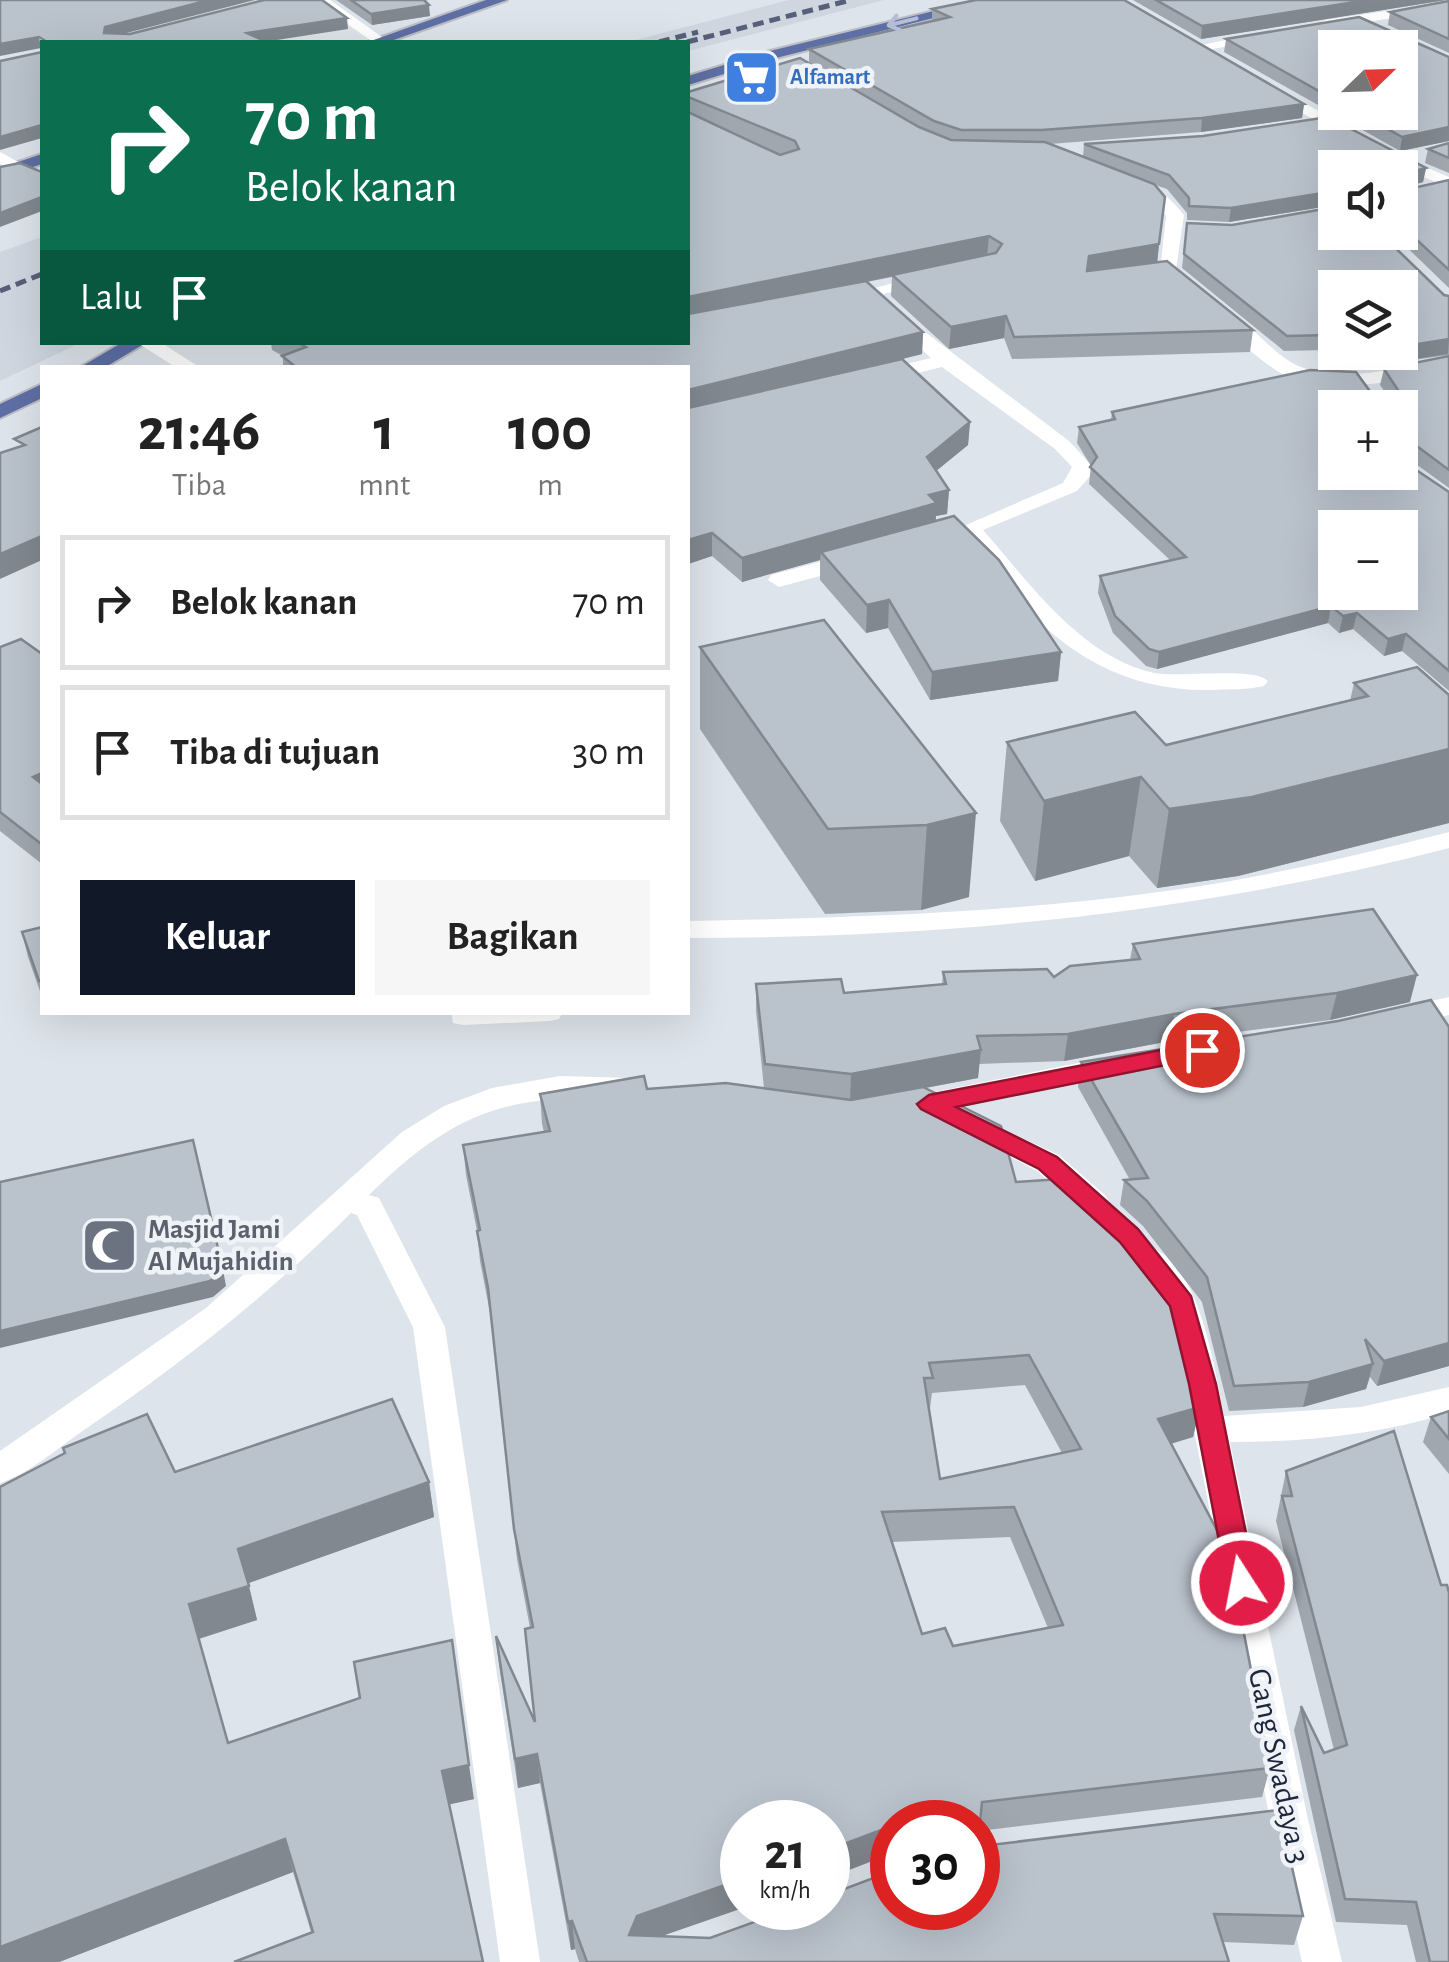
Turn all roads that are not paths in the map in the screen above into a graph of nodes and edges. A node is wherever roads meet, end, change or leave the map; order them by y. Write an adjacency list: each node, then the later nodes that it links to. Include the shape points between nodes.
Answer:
1 (320, 0): 9 (street)
2 (500, 0): 10 (main road)
3 (997, 0): 11 (main road, one-way to 11)
4 (1449, 6): 5 (street)
5 (1355, 19): 6 (street); 7 (street)
6 (1302, 29)
7 (1378, 30)
8 (1284, 32): 12 (street, via 1188,44)
9 (376, 40)
10 (385, 40)
11 (775, 54): 13 (street); 14 (main road)
12 (1227, 66)
13 (804, 69)
14 (690, 80)
15 (1259, 83): 16 (street)
16 (1318, 116)
17 (1318, 124): 18 (street)
18 (1296, 127)
19 (1343, 130): 20 (street)
20 (1363, 142)
21 (1432, 152): 22 (street)
22 (1418, 156)
23 (0, 157): 26 (street)
24 (40, 160): 26 (main road)
25 (1418, 170): 28 (street)
26 (8, 171)
27 (1115, 180): 34 (street, via 1160,198 1175,215 1183,229 1176,282 1292,372 1365,383)
28 (1449, 184): 29 (street)
29 (1418, 192)
30 (949, 272): 33 (street, via 861,294)
31 (135, 345): 35 (main road)
32 (147, 345): 36 (street)
33 (945, 360): 37 (street); 42 (street, via 1082,466 1070,487 961,531 1073,638 1119,669 1152,680)
34 (1449, 364)
35 (94, 365)
36 (186, 365)
37 (853, 382)
38 (40, 391): 39 (main road)
39 (0, 412)
40 (874, 554): 41 (street)
41 (779, 580)
42 (1256, 680)
43 (1449, 840): 44 (street, via 1218,895 846,928)
44 (690, 930)
45 (1449, 1006): 48 (street)
46 (485, 1015): 47 (street)
47 (463, 1016)
48 (1382, 1022)
49 (1133, 1062): 51 (street)
50 (662, 1092): 53 (street, via 592,1084 490,1096 443,1116 404,1144)
51 (929, 1104): 52 (street); 55 (street, Gang Swadaya 3, via 1048,1163 1122,1230 1182,1303)
52 (888, 1112)
53 (345, 1201): 56 (street, via 159,1364); 57 (street, via 368,1206 429,1327)
54 (1449, 1400): 55 (street, via 1295,1429)
55 (1210, 1428): 58 (street, Gang Swadaya 3, via 1269,1817)
56 (0, 1469)
57 (520, 1962)
58 (1322, 1962)

